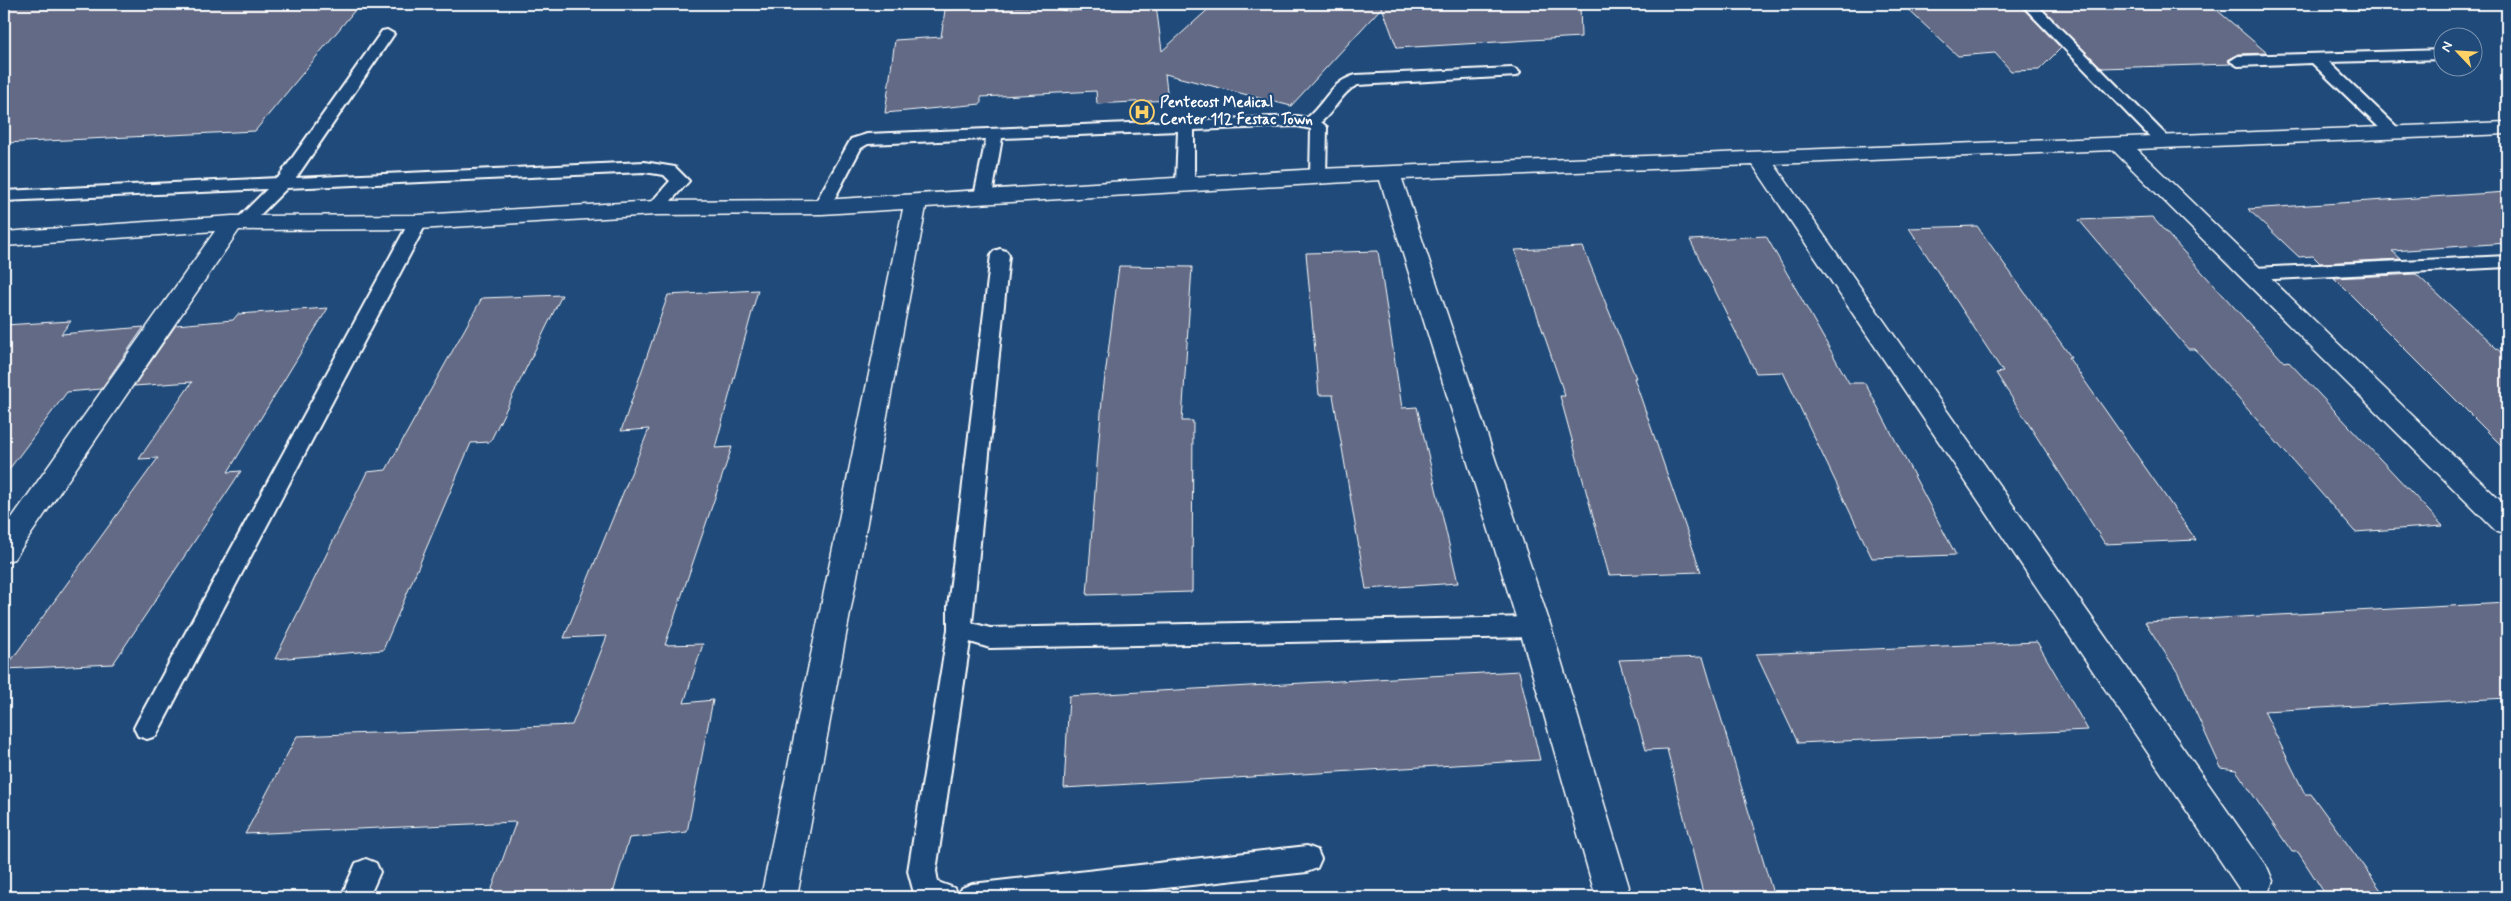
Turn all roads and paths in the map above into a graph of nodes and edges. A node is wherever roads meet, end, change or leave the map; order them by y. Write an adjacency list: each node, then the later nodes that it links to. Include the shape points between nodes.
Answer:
1 (1062, 4): 2 (lane)
2 (1078, 4)
3 (2028, 4): 14 (lane)
4 (387, 34): 19 (lane)
5 (2434, 54): 6 (lane)
6 (2317, 59): 7 (lane); 13 (lane)
7 (2238, 61)
8 (1512, 72): 9 (lane, via 1356,80 1343,85 1326,110)
9 (1310, 122): 10 (lane); 18 (lane, via 1319,127)
10 (1186, 126): 12 (lane); 20 (lane)
11 (2502, 132): 13 (street)
12 (995, 134): 22 (lane); 24 (lane, via 857,142)
13 (2395, 134): 14 (street)
14 (2163, 141): 15 (street)
15 (2118, 143): 16 (street); 31 (street)
16 (1758, 157): 17 (street); 39 (street)
17 (1389, 173): 18 (street); 34 (street)
18 (1318, 176): 20 (street)
19 (284, 182): 21 (lane); 25 (lane, via 644,167 669,172 680,180); 27 (lane)
20 (1186, 183): 22 (street)
21 (4, 196)
22 (984, 196): 23 (street)
23 (916, 200): 24 (street); 42 (street)
24 (822, 207): 25 (street)
25 (655, 208): 26 (street)
26 (418, 222): 27 (street); 36 (lane)
27 (237, 223): 28 (street); 33 (street)
28 (4, 239)
29 (1000, 255): 35 (lane)
30 (2507, 261): 31 (lane)
31 (2254, 274): 32 (street)
32 (2507, 524)
33 (4, 551)
34 (1535, 627): 35 (lane, via 990,638); 40 (street)
35 (960, 629): 43 (lane, via 922,871 926,891)
36 (147, 728)
37 (1307, 859): 44 (lane)
38 (366, 872): 41 (lane)
39 (2255, 880)
40 (1611, 886)
41 (355, 897)
42 (779, 897)
43 (944, 897)
44 (972, 897)

